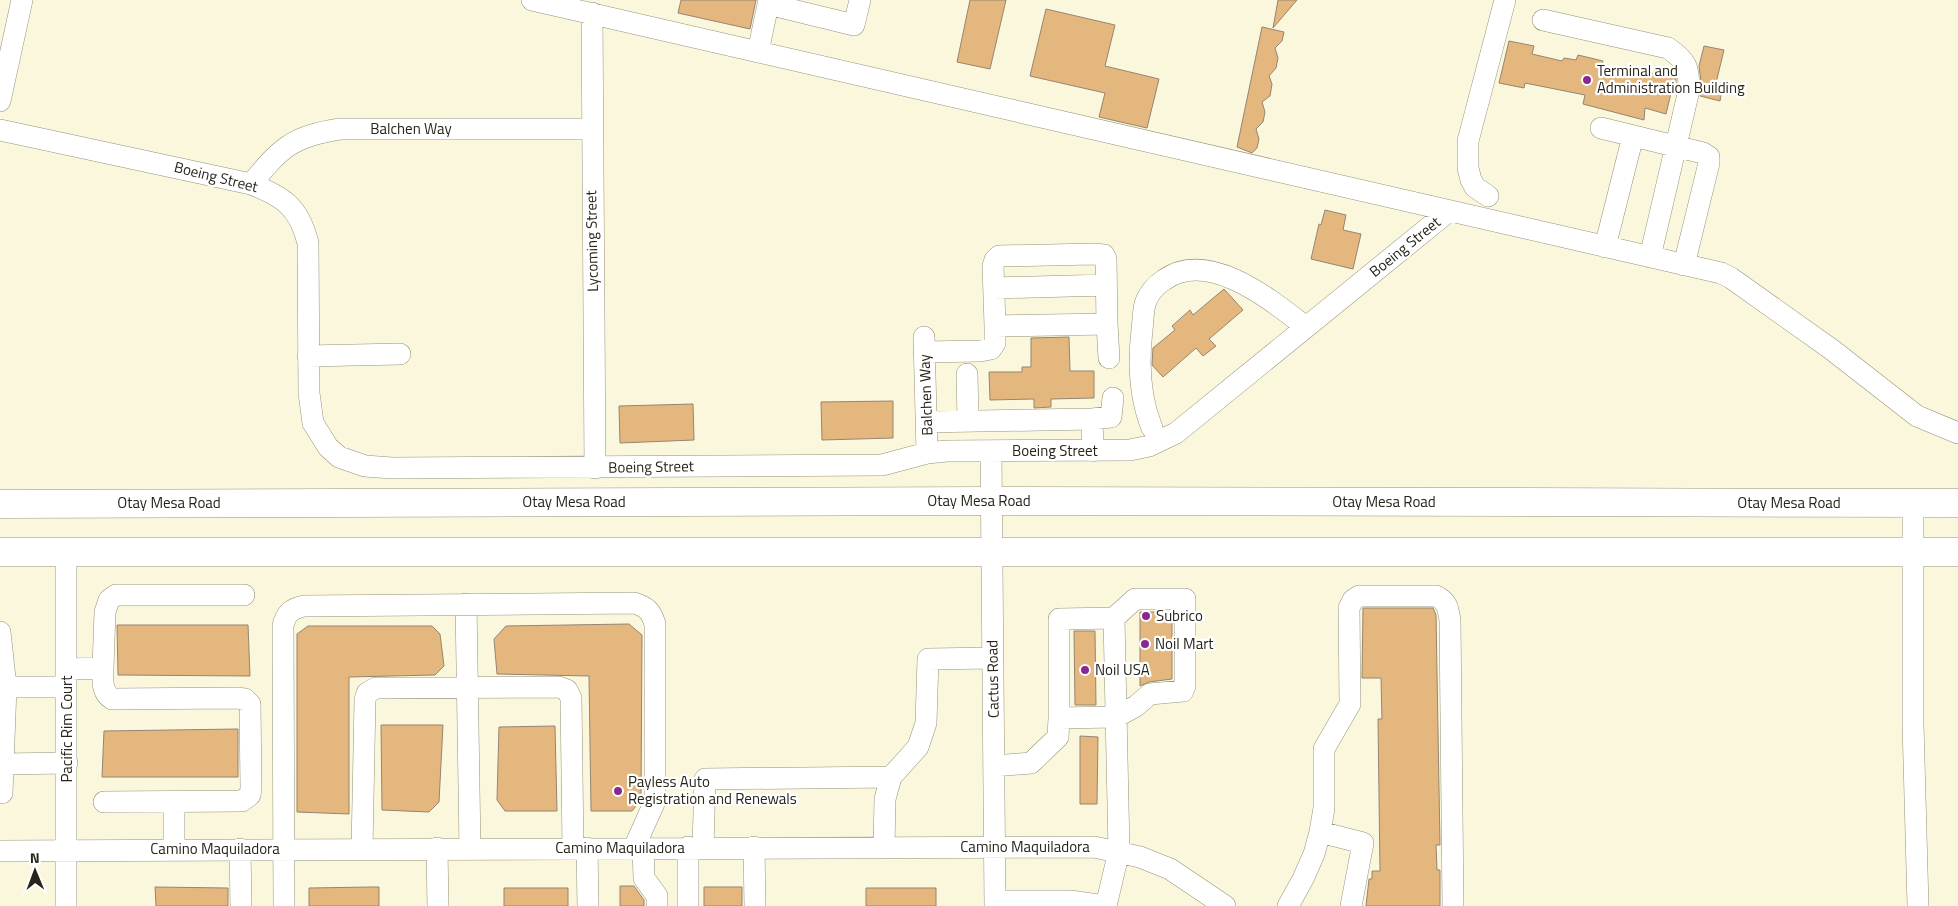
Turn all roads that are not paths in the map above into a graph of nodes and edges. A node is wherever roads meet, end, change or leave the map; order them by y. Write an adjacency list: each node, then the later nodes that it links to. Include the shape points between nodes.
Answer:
1 (22, 0): 9 (street)
2 (532, 0): 6 (street)
3 (860, 0): 5 (street, via 854,25)
4 (1505, 0): 16 (street, via 1468,141 1471,180)
5 (769, 2): 8 (street)
6 (588, 8): 8 (street); 11 (street, Lycoming Street)
7 (1543, 20): 14 (street, via 1668,48 1682,58 1689,76 1689,90)
8 (758, 52): 17 (street)
9 (0, 101)
10 (1601, 128): 13 (street)
11 (591, 129): 15 (street, Balchen Way, via 319,132 277,153); 39 (street, Lycoming Street)
12 (0, 130): 15 (street, Boeing Street)
13 (1633, 136): 14 (street); 18 (street)
14 (1676, 147): 19 (street); 20 (street, via 1704,153 1710,163)
15 (251, 184): 27 (street, Boeing Street, via 287,202 304,226 308,243)
16 (1488, 196)
17 (1449, 211): 18 (street); 25 (street, Boeing Street)
18 (1605, 247): 19 (street)
19 (1650, 257): 20 (street)
20 (1689, 266): 35 (street, via 1731,278 1832,349 1917,416)
21 (1106, 285): 22 (street); 22 (street, via 1104,255 999,256 993,266); 23 (street)
22 (994, 288): 24 (street)
23 (1107, 324): 24 (street); 28 (street)
24 (995, 326): 33 (street, Balchen Way, via 995,343 991,349 980,351 924,344)
25 (1306, 327): 34 (street, via 1267,297 1216,272 1198,269 1170,275 1155,286 1146,302 1139,352 1139,376); 37 (street, Boeing Street, via 1176,433 1162,441 1130,450)
26 (400, 354): 27 (street)
27 (308, 356): 39 (street, Boeing Street, via 313,423 328,447 351,462 392,468)
28 (1109, 358)
29 (967, 374): 32 (street)
30 (1113, 398): 31 (street, via 1111,417)
31 (1092, 419): 32 (street); 37 (street)
32 (968, 421): 33 (street)
33 (926, 422): 38 (street, Balchen Way)
34 (1152, 428)
35 (1958, 433)
36 (991, 451): 37 (street, Boeing Street); 38 (street, Boeing Street); 40 (street, Cactus Road)
37 (1093, 451)
38 (927, 454): 39 (street, Boeing Street, via 882,465)
39 (595, 468)
40 (991, 501): 41 (main road, Otay Mesa Road); 42 (main road, Otay Mesa Road); 44 (street, Cactus Road)
41 (1913, 503): 43 (main road, Otay Mesa Road); 45 (street)
42 (0, 504)
43 (1958, 504)
44 (991, 551): 45 (main road); 47 (main road); 53 (street, Cactus Road)
45 (1913, 551): 48 (main road); 97 (street)
46 (0, 552): 47 (main road)
47 (66, 552): 55 (street, Pacific Rim Court)
48 (1958, 552)
49 (244, 595): 54 (street, via 116,595 108,600 105,612)
50 (466, 604): 57 (street); 74 (street, via 634,603 646,606 652,614 655,624 655,801); 78 (street, via 304,606 292,609 286,615 282,626)
51 (1114, 618): 58 (street); 58 (street, via 1136,599 1185,599 1183,691 1150,694); 59 (street, via 1058,620)
52 (0, 632): 56 (street)
53 (992, 658): 62 (street, Cactus Road); 63 (street, via 928,660 926,723 918,747)
54 (103, 668): 55 (street); 66 (street, via 103,689 112,699 236,698 245,699 250,704 250,796 242,801)
55 (66, 678): 56 (street); 60 (street, Pacific Rim Court)
56 (6, 686): 61 (street)
57 (467, 687): 72 (street); 73 (street, via 559,687 567,690 571,698); 79 (street, via 376,688 367,693)
58 (1116, 717): 59 (street); 81 (street)
59 (1059, 718): 62 (street, via 1058,737 1031,763)
60 (67, 763): 61 (street); 82 (street, Pacific Rim Court)
61 (3, 764): 64 (street)
62 (994, 766): 68 (street, Cactus Road)
63 (891, 777): 70 (street, via 885,799); 75 (street, via 705,779)
64 (0, 793)
65 (104, 802): 66 (street)
66 (174, 802): 76 (street)
67 (1320, 832): 94 (street, via 1306,871); 95 (street, via 1362,843); 96 (street, via 1324,808 1324,749 1350,704 1349,608 1353,600 1359,596 1436,596 1444,600 1450,620)
68 (994, 846): 70 (street, Camino Maquiladora); 81 (street, Camino Maquiladora, via 1081,846); 83 (street, Cactus Road)
69 (754, 847): 70 (street, Camino Maquiladora); 75 (street, Camino Maquiladora); 91 (street)
70 (884, 847)
71 (437, 848): 72 (street, Camino Maquiladora); 79 (street, Camino Maquiladora); 87 (street)
72 (470, 848): 73 (street, Camino Maquiladora)
73 (580, 848): 74 (street, Camino Maquiladora); 88 (street)
74 (639, 848): 75 (street, Camino Maquiladora); 89 (street, via 644,878 657,896)
75 (696, 848): 90 (street)
76 (174, 849): 77 (street, Camino Maquiladora); 82 (street, Camino Maquiladora)
77 (240, 849): 78 (street, Camino Maquiladora); 85 (street)
78 (284, 849): 79 (street, Camino Maquiladora); 86 (street)
79 (362, 849)
80 (0, 851): 82 (street, Camino Maquiladora)
81 (1118, 851): 92 (street); 93 (street, Camino Maquiladora, via 1170,869)
82 (71, 855): 84 (street, Pacific Rim Court)
83 (995, 903): 92 (street, via 1070,901)
84 (66, 906)
85 (242, 906)
86 (284, 906)
87 (438, 906)
88 (588, 906)
89 (657, 906)
90 (688, 906)
91 (755, 906)
92 (1105, 906)
93 (1225, 906)
94 (1288, 906)
95 (1352, 906)
96 (1453, 906)
97 (1918, 906)

